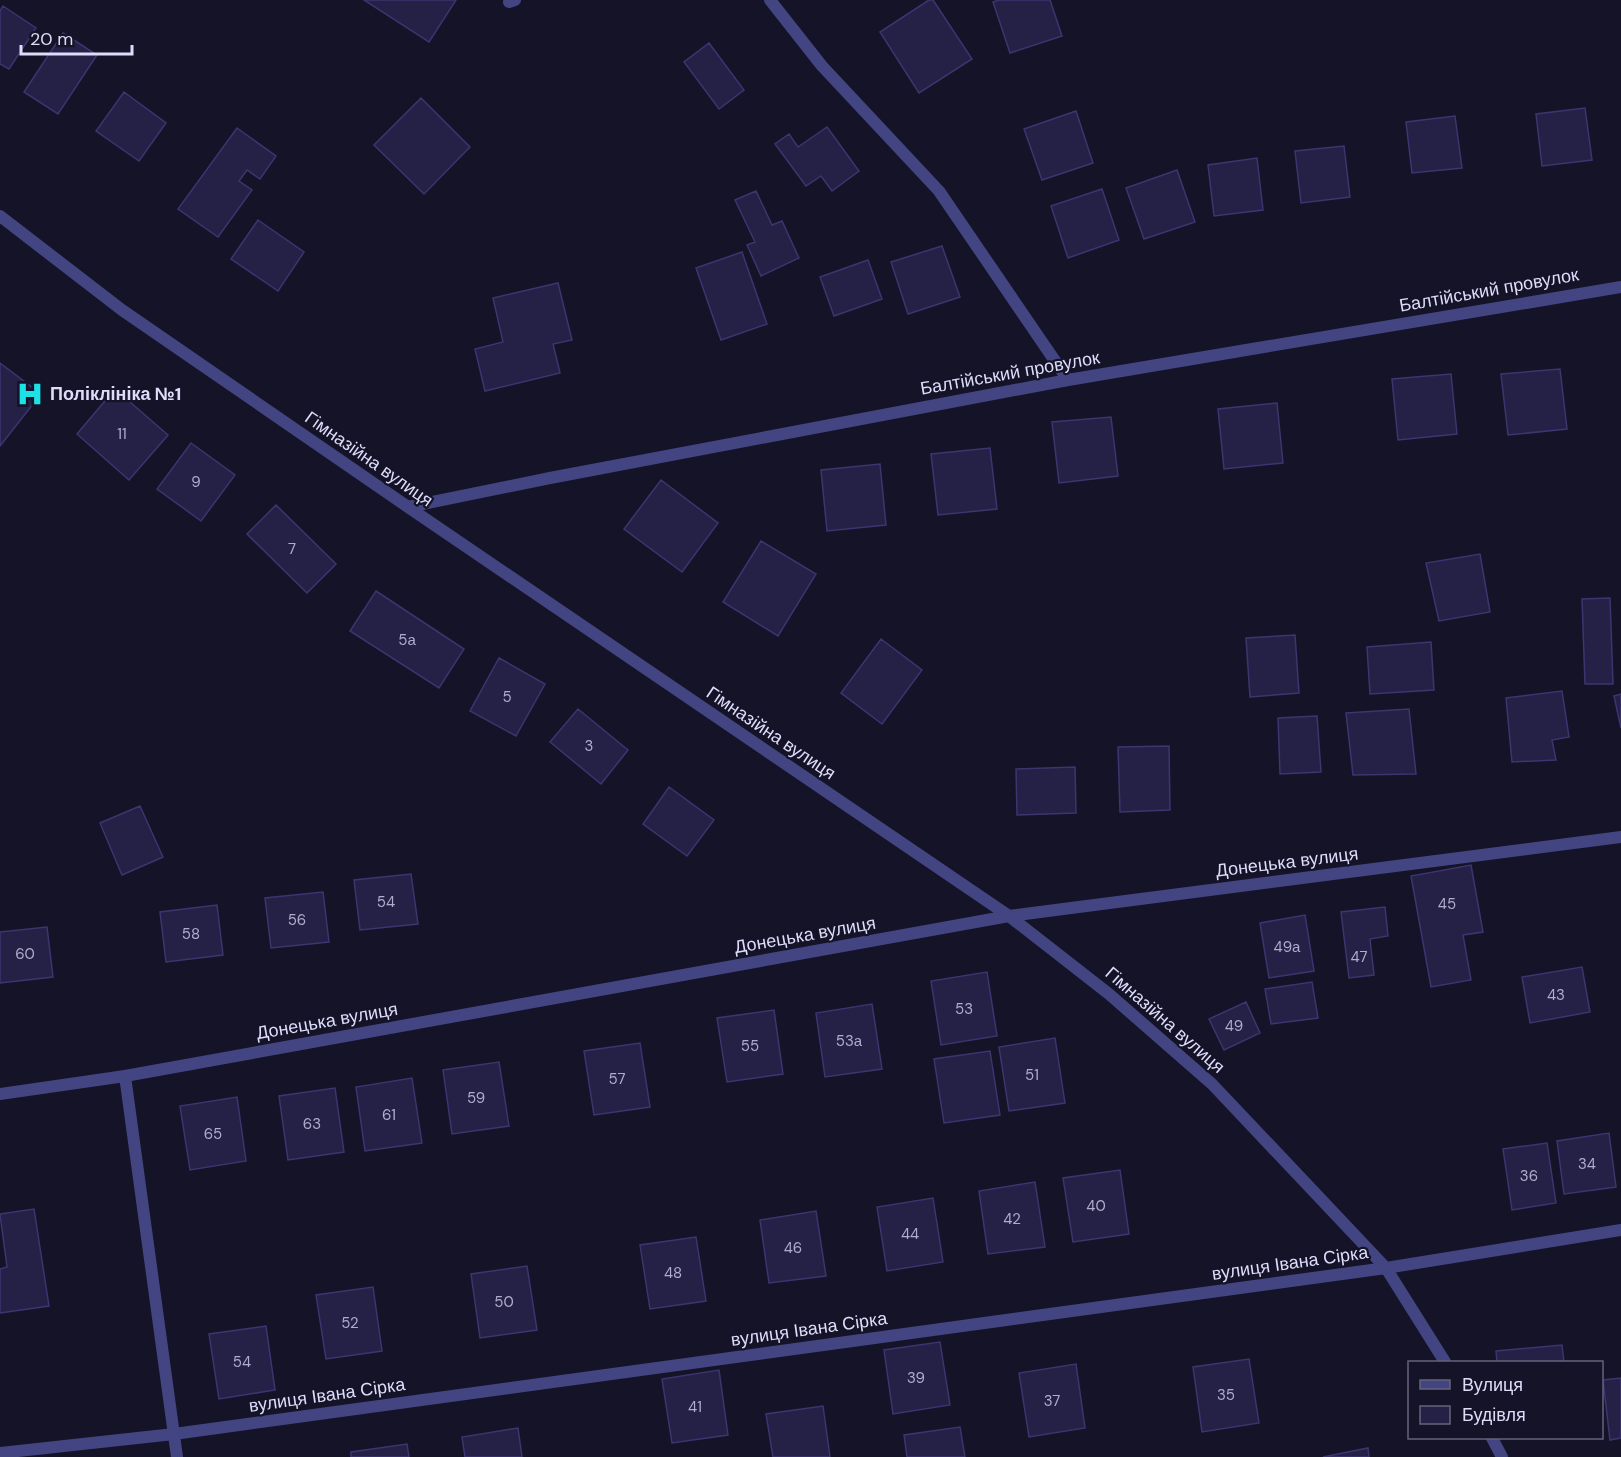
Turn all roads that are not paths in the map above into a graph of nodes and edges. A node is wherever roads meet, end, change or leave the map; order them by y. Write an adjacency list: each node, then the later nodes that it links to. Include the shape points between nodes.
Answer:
1 (770, 0): 4 (street, via 822,66 939,191)
2 (0, 216): 5 (street, Гімназійна вулиця, via 122,310)
3 (1621, 287): 4 (street, Балтійський провулок)
4 (1068, 380): 5 (street, Балтійський провулок)
5 (408, 507): 7 (street, Гімназійна вулиця)
6 (1621, 837): 7 (street, Донецька вулиця)
7 (1009, 916): 8 (street, Донецька вулиця); 11 (street, Гімназійна вулиця, via 1110,993 1212,1084)
8 (125, 1076): 9 (street, Донецька вулиця); 13 (street)
9 (0, 1094)
10 (1621, 1230): 11 (street, вулиця Івана Сірка)
11 (1386, 1268): 12 (street, Гімназійна вулиця); 13 (street, вулиця Івана Сірка)
12 (1444, 1361)
13 (174, 1434): 15 (street, вулиця Івана Сірка); 16 (street)
14 (1493, 1439): 17 (street)
15 (0, 1453)
16 (177, 1457)
17 (1502, 1457)

